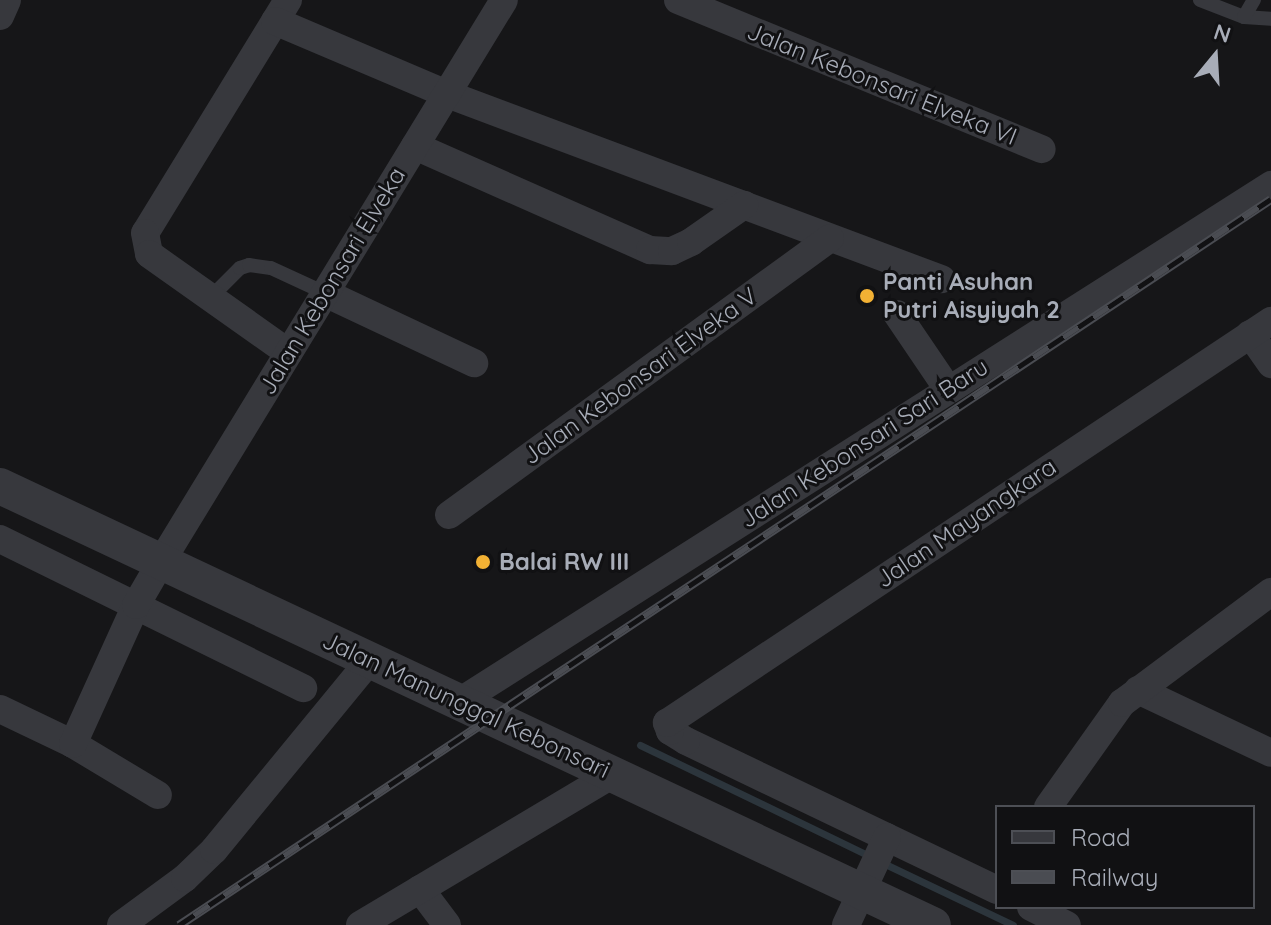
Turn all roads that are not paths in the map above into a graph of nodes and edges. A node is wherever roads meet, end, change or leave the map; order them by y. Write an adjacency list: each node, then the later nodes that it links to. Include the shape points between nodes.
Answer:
1 (7, 0): 7 (street)
2 (504, 0): 10 (street, Jalan Kebonsari Elveka)
3 (678, 0): 12 (street, Jalan Kebonsari Elveka VI)
4 (1200, 0): 8 (lane)
5 (1254, 0): 8 (lane)
6 (281, 11): 10 (street); 18 (street, via 145,233 149,254)
7 (0, 16)
8 (1244, 17): 9 (lane)
9 (1270, 18)
10 (447, 94): 11 (street, Jalan Kebonsari Elveka); 14 (street)
11 (415, 146): 14 (street, via 650,250 672,251 691,242); 17 (street, Jalan Kebonsari Elveka)
12 (1042, 149)
13 (1271, 185): 24 (street, Jalan Kebonsari Sari Baru)
14 (744, 205): 15 (street)
15 (830, 238): 16 (street); 26 (street, Jalan Kebonsari Elveka V)
16 (941, 279)
17 (325, 293): 18 (lane, via 271,268 249,265); 21 (street, Jalan Kebonsari Elveka); 22 (street)
18 (210, 298): 21 (street)
19 (897, 314): 24 (street)
20 (1261, 328): 23 (street); 41 (street, Jalan Mayangkara, via 670,718 667,728)
21 (289, 353): 28 (street, Jalan Kebonsari Elveka)
22 (474, 363)
23 (1271, 364)
24 (948, 389): 34 (street, Jalan Kebonsari Sari Baru)
25 (0, 486): 28 (street, Jalan Manunggal Kebonsari)
26 (449, 515)
27 (0, 539): 30 (street)
28 (161, 562): 30 (street, Jalan Kebonsari Elveka); 31 (street, Jalan Manunggal Kebonsari)
29 (1271, 592): 33 (street)
30 (136, 605): 32 (street); 36 (street, Jalan Kebonsari Elveka)
31 (370, 660): 34 (street, Jalan Manunggal Kebonsari); 45 (street, via 214,850)
32 (303, 688)
33 (1138, 690): 37 (street); 40 (street)
34 (459, 702): 38 (street, Jalan Manunggal Kebonsari)
35 (0, 709): 36 (street)
36 (73, 744): 39 (street)
37 (1271, 753)
38 (613, 774): 41 (street, Jalan Manunggal Kebonsari); 43 (street)
39 (158, 795)
40 (1049, 805)
41 (875, 862): 42 (street); 48 (street); 49 (street, Jalan Manunggal Kebonsari)
42 (995, 886)
43 (420, 889): 46 (street); 47 (street)
44 (1035, 909): 50 (street)
45 (121, 925)
46 (360, 925)
47 (447, 925)
48 (846, 925)
49 (933, 925)
50 (1067, 925)

